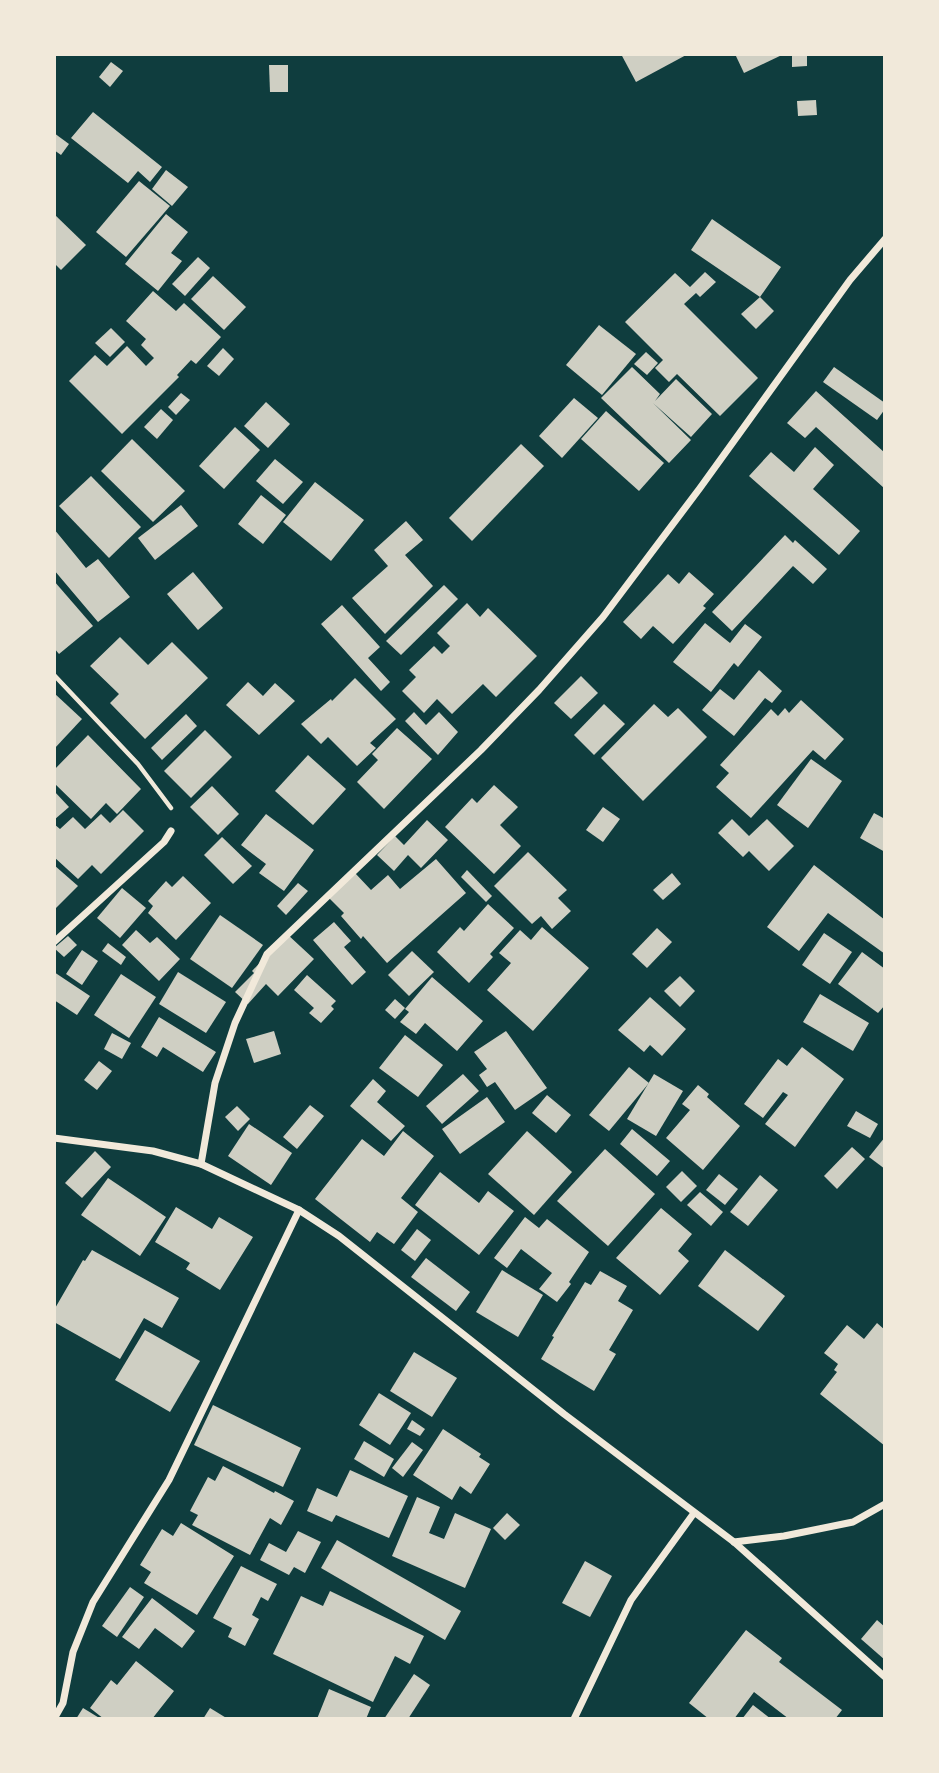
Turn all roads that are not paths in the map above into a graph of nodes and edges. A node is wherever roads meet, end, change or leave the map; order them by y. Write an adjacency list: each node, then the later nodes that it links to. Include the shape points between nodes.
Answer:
1 (885, 239): 5 (street, via 850,280 603,617 540,691 267,954 235,1023 215,1083)
2 (171, 831): 3 (street)
3 (54, 942)
4 (54, 1138): 5 (street, via 153,1151)
5 (201, 1164): 6 (street)
6 (299, 1210): 8 (street, via 339,1236); 11 (street, via 169,1480 93,1602)
7 (885, 1504): 9 (street, via 853,1522)
8 (694, 1513): 9 (street); 12 (street, via 631,1600)
9 (734, 1542): 10 (street)
10 (885, 1677)
11 (54, 1719)
12 (573, 1719)

